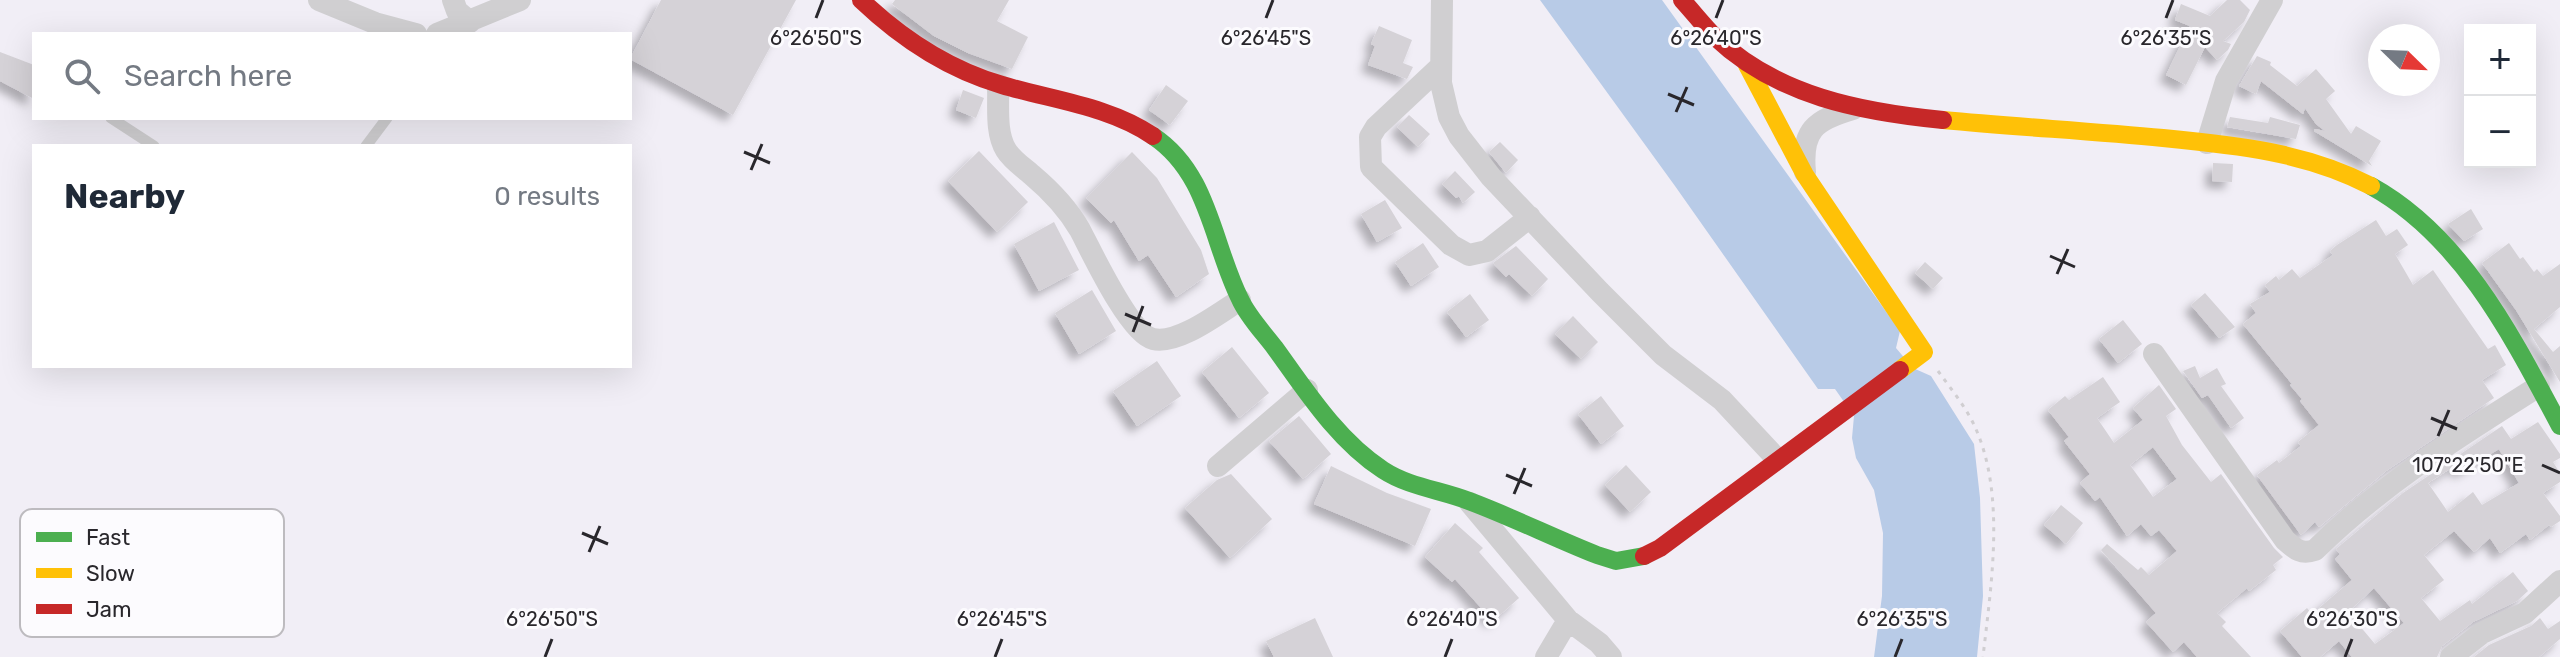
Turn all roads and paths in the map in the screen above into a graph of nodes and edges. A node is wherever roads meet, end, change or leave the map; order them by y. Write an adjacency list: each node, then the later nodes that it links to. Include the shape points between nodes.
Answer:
1 (319, 0): 9 (street)
2 (453, 0): 8 (street)
3 (520, 0): 8 (street)
4 (861, 0): 13 (street, via 946,65)
5 (1442, 0): 12 (street)
6 (1682, 0): 11 (street)
7 (2272, 0): 17 (street, via 2226,81)
8 (470, 22): 10 (street)
9 (409, 32)
10 (442, 32)
11 (1747, 65): 14 (street); 20 (street)
12 (1440, 67): 21 (street, via 1453,125 1491,177); 21 (street, via 1376,127 1370,137 1371,167 1451,245 1469,255 1487,251)
13 (998, 84): 22 (street, via 1108,116 1165,144 1185,165 1206,207); 22 (street, via 1005,149 1075,222 1141,334 1172,339)
14 (1853, 109): 17 (street); 20 (street, via 1825,119 1807,138)
15 (114, 120): 18 (lane)
16 (386, 120): 19 (lane)
17 (2207, 143): 25 (street, via 2324,164 2399,203 2465,272)
18 (151, 144)
19 (368, 144)
20 (1805, 175): 23 (street)
21 (1530, 217): 28 (street, via 1653,346 1722,400)
22 (1240, 300): 26 (street)
23 (1924, 352): 28 (street); 35 (path, via 1969,416 1991,475)
24 (2154, 354): 25 (street, via 2285,540 2302,552 2315,550 2432,453)
25 (2539, 386): 27 (street)
26 (1307, 390): 29 (street); 30 (street, via 1378,467 1405,481)
27 (2560, 426)
28 (1777, 459): 30 (street, via 1660,548 1625,561 1605,558)
29 (1218, 466)
30 (1467, 499): 32 (street)
31 (2560, 581): 36 (street, via 2525,613 2482,633)
32 (1568, 620): 33 (street); 34 (street)
33 (1546, 657)
34 (1611, 657)
35 (1983, 657)
36 (2451, 657)

